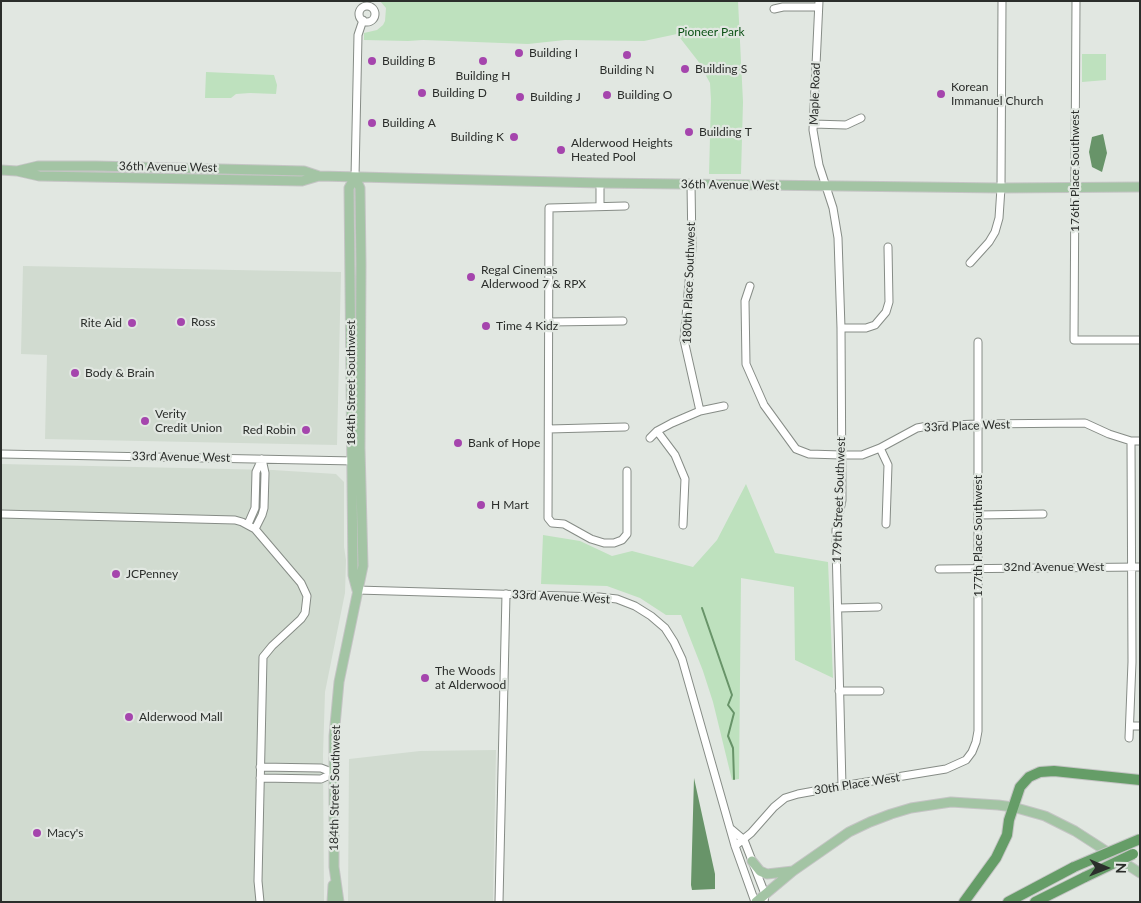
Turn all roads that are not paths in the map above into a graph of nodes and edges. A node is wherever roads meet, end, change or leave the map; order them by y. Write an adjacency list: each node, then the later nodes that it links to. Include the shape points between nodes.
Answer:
1 (1002, 1): 15 (street)
2 (1076, 1): 13 (street, 176th Place Southwest)
3 (818, 4): 4 (street); 7 (street, Maple Road)
4 (774, 9)
5 (363, 20): 9 (street, 184th Street Southwest, via 358,35)
6 (861, 118): 7 (street, via 846,125)
7 (813, 124): 12 (street, Maple Road, via 815,151)
8 (1, 170): 9 (main road, 36th Avenue West, via 39,176 302,181 320,176)
9 (355, 177): 10 (main road, 36th Avenue West); 19 (main road, 184th Street Southwest, via 350,188); 22 (main road, 184th Street Southwest, via 360,188)
10 (600, 183): 11 (main road, 36th Avenue West); 16 (street)
11 (690, 184): 12 (main road, 36th Avenue West); 30 (street, 180th Place Southwest, via 692,248 684,340)
12 (826, 186): 15 (main road, 36th Avenue West); 25 (street, 179th Street Southwest, via 838,238)
13 (1074, 187): 14 (main road, 36th Avenue West); 15 (main road, 36th Avenue West); 26 (street, 176th Place Southwest, via 1074,340)
14 (1140, 187)
15 (1001, 188): 20 (street, via 995,232)
16 (600, 206): 17 (street); 24 (street, via 549,208)
17 (625, 206)
18 (888, 247): 25 (street, via 889,302 886,312 875,325 860,329)
19 (350, 263): 22 (main road); 28 (main road, 184th Street Southwest)
20 (970, 263)
21 (750, 286): 40 (street, 33rd Place West, via 745,301 746,364 764,405 796,449 809,454)
22 (360, 303): 28 (main road, via 355,310 355,359); 42 (main road, 184th Street Southwest)
23 (622, 321): 24 (street)
24 (549, 322): 33 (street)
25 (841, 328): 40 (street, 179th Street Southwest)
26 (1140, 340)
27 (978, 342): 31 (street, 177th Place Southwest)
28 (351, 366): 42 (main road, 184th Street Southwest)
29 (724, 406): 30 (street)
30 (700, 411): 34 (street)
31 (977, 424): 36 (street, 33rd Place West, via 1085,423); 38 (street, 33rd Place West, via 917,428); 46 (street, 177th Place Southwest)
32 (625, 427): 33 (street)
33 (549, 429): 43 (street, via 548,518 552,523 564,524 604,543 622,540 627,534)
34 (658, 431): 35 (street); 49 (street, via 675,455 685,479)
35 (650, 438)
36 (1131, 441): 37 (street, 33rd Place West); 51 (street)
37 (1140, 441)
38 (880, 448): 40 (street, 33rd Place West, via 862,454); 48 (street, via 888,465)
39 (1, 454): 41 (street, 33rd Avenue West)
40 (841, 455): 58 (street, 179th Street Southwest, via 842,500 836,530)
41 (262, 459): 42 (street, 33rd Avenue West); 47 (street, via 256,472 254,508); 50 (street, via 264,508)
42 (356, 461): 55 (main road, 184th Street Southwest, via 363,566)
43 (626, 471)
44 (1, 514): 47 (street, via 224,519)
45 (1043, 514): 46 (street)
46 (978, 515): 53 (street, 177th Place Southwest)
47 (248, 524): 50 (street)
48 (886, 524)
49 (683, 525)
50 (255, 529): 66 (street, via 301,583 307,604 301,619 262,657)
51 (1130, 567): 52 (street, 32nd Avenue West); 53 (street, 32nd Avenue West); 59 (street)
52 (1140, 567)
53 (978, 568): 54 (street, 32nd Avenue West); 64 (street, 177th Place Southwest)
54 (939, 569)
55 (357, 590): 56 (street, 33rd Avenue West); 67 (main road, 184th Street Southwest, via 339,682)
56 (506, 594): 72 (street, 33rd Avenue West, via 617,600 635,606 665,628 682,659); 85 (street)
57 (878, 607): 58 (street)
58 (839, 608): 60 (street, 179th Street Southwest)
59 (1136, 662): 62 (street)
60 (839, 690): 61 (street); 70 (street, 179th Street Southwest)
61 (880, 691)
62 (1130, 726): 63 (street); 65 (street)
63 (1140, 726)
64 (978, 731): 70 (street, 30th Place West, via 972,752 956,765)
65 (1129, 738)
66 (260, 767): 67 (street, via 321,768); 68 (street)
67 (334, 774): 68 (street, via 321,779); 78 (main road, 184th Street Southwest)
68 (260, 778): 82 (street)
69 (1140, 780): 71 (highway, via 1040,772 1020,787)
70 (842, 786): 74 (street, 30th Place West, via 786,798)
71 (1013, 807): 79 (main road, via 951,802 911,808 849,832); 80 (main road, via 1045,816 1075,830); 87 (highway, via 996,858)
72 (731, 829): 74 (street); 75 (street, 33rd Avenue West)
73 (1140, 839): 88 (highway, bridge, via 1074,867)
74 (744, 840): 75 (street, 30th Place West); 77 (street)
75 (735, 846): 86 (street, 33rd Avenue West)
76 (1138, 853): 89 (highway, bridge)
77 (752, 862): 79 (main road, via 767,874); 81 (street)
78 (334, 867): 83 (main road, 184th Street Southwest); 84 (main road, 184th Street Southwest)
79 (793, 871): 81 (main road)
80 (1140, 873)
81 (764, 898): 86 (main road)
82 (260, 902)
83 (332, 902)
84 (339, 902)
85 (499, 902)
86 (755, 902)
87 (964, 902)
88 (1008, 902)
89 (1036, 902)

